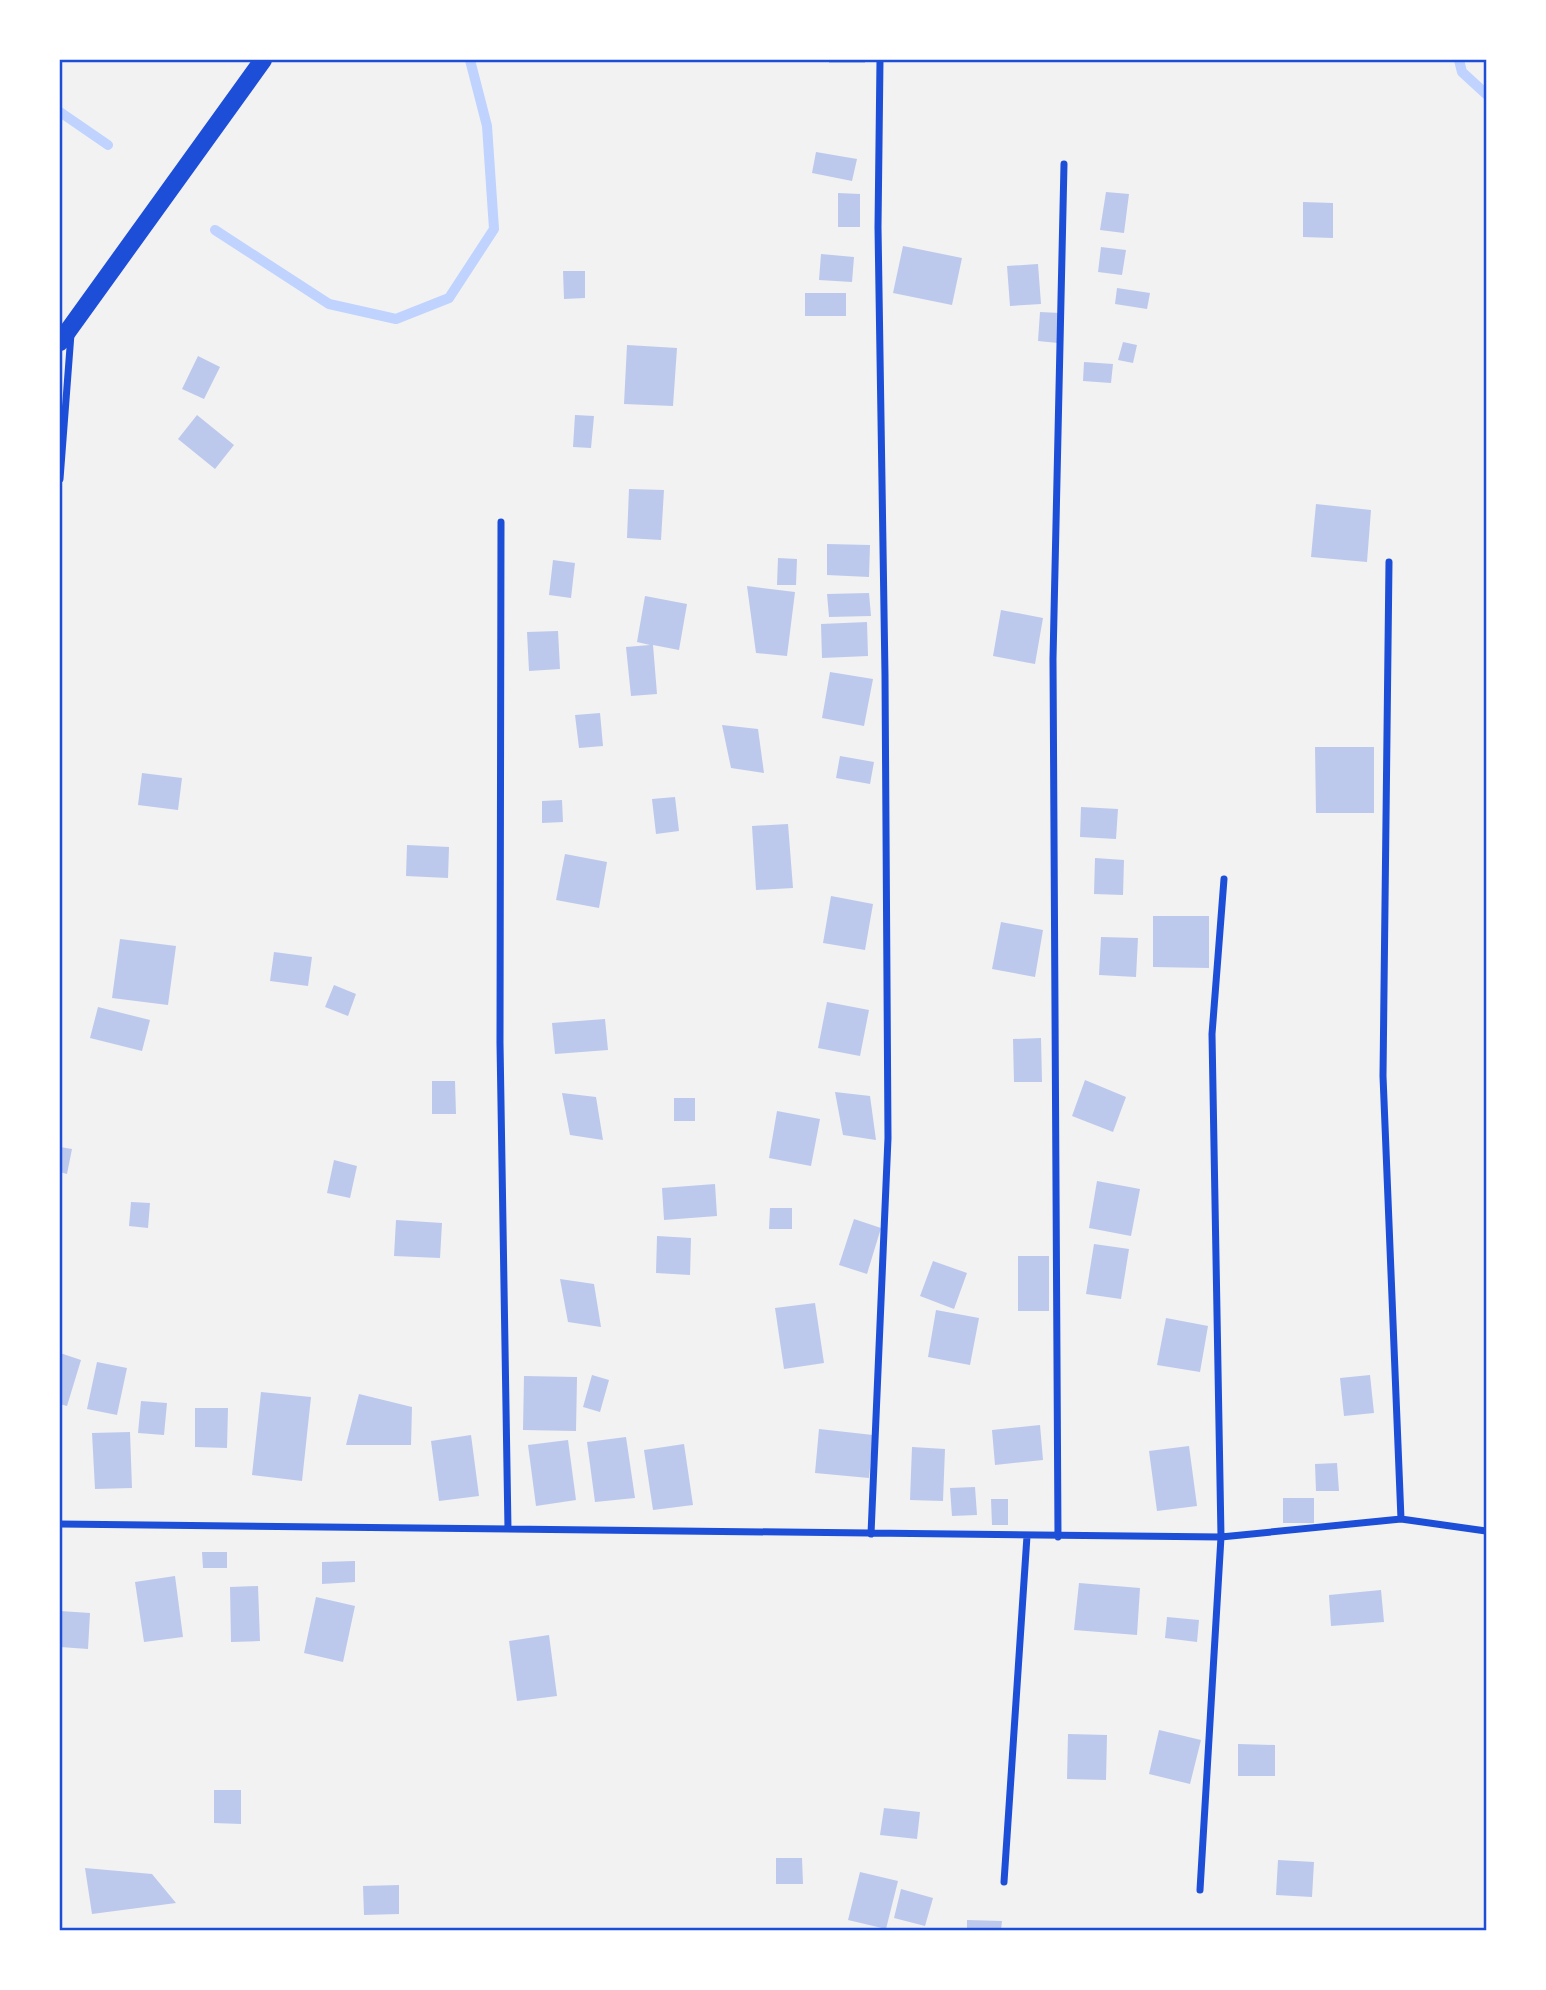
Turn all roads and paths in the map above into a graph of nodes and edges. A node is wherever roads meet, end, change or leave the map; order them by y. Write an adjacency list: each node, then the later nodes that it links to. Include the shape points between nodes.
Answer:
1 (263, 60): 4 (main road)
2 (880, 60): 14 (street, via 888,1138)
3 (1064, 164): 16 (street, via 1054,659)
4 (72, 326): 5 (main road); 6 (street)
5 (60, 342)
6 (60, 479)
7 (501, 522): 12 (street, via 500,1043)
8 (1389, 562): 10 (street, via 1383,1076)
9 (1224, 879): 17 (street, via 1212,1034)
10 (1402, 1519): 13 (street); 17 (street)
11 (60, 1524): 12 (street)
12 (508, 1529): 14 (street)
13 (1486, 1531)
14 (871, 1534): 15 (street)
15 (1027, 1536): 16 (street); 18 (street)
16 (1058, 1537): 17 (street)
17 (1221, 1537): 19 (street)
18 (1004, 1882)
19 (1200, 1890)

